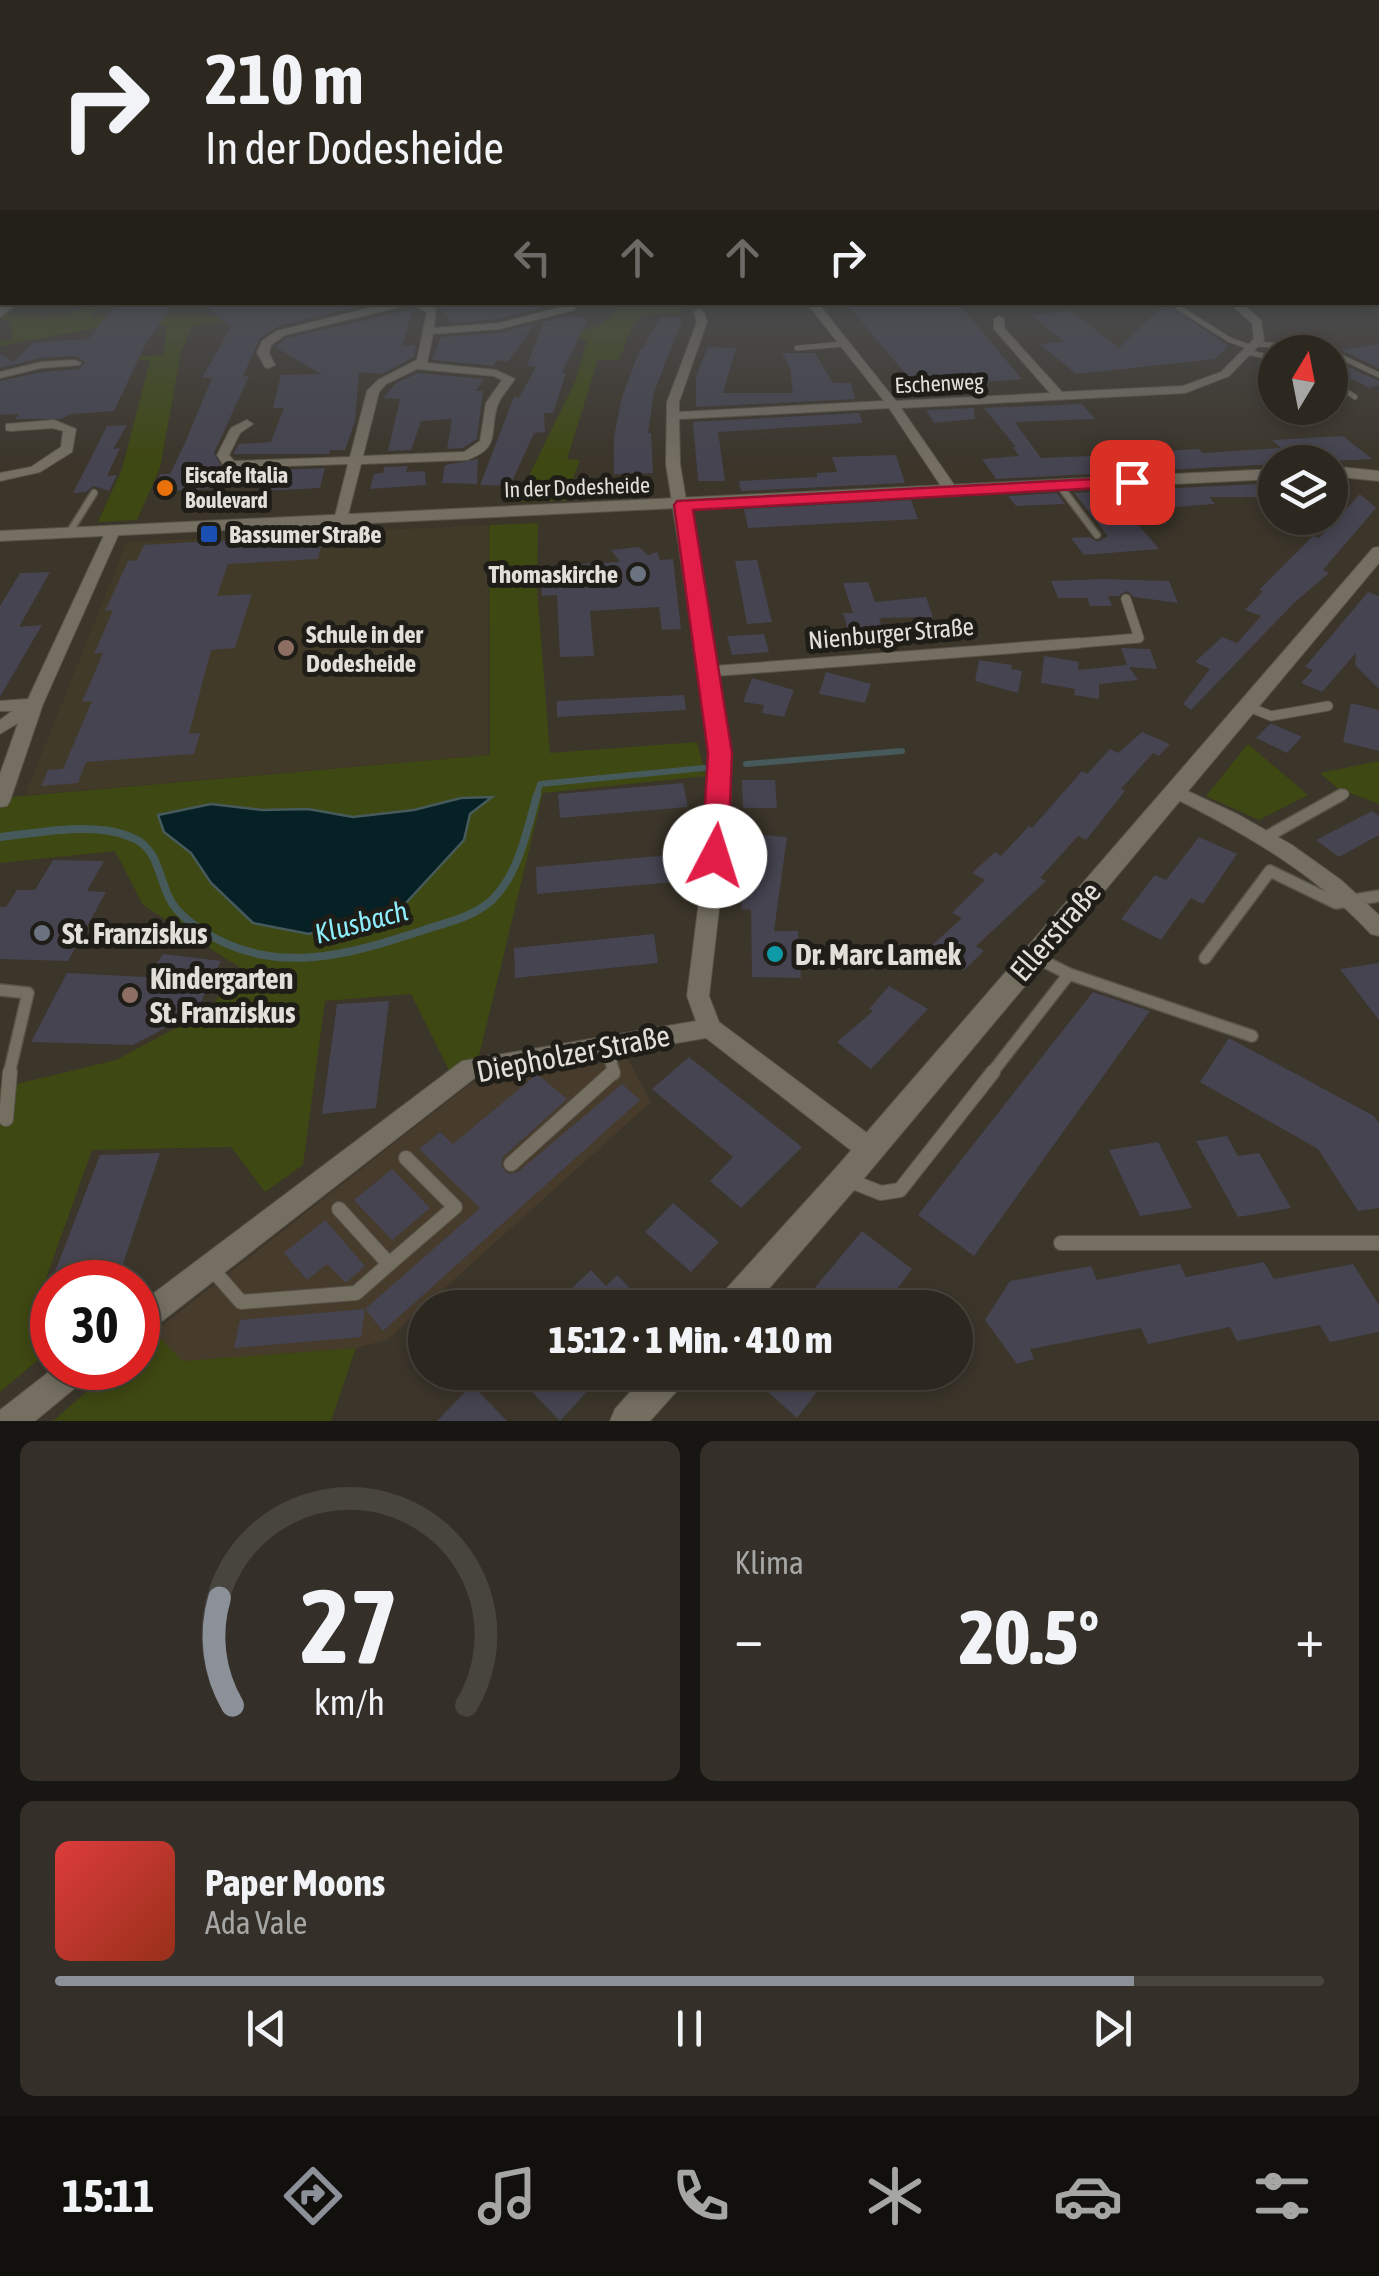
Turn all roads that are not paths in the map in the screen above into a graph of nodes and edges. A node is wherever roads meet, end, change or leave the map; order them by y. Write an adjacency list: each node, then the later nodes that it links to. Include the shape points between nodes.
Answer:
1 (284, 332): 13 (street, via 266,343)
2 (430, 332): 14 (street)
3 (698, 332): 21 (street)
4 (836, 332): 8 (street)
5 (1002, 332): 18 (street)
6 (1218, 332): 10 (lane)
7 (1260, 332): 10 (street)
8 (845, 344): 9 (lane); 20 (street)
9 (797, 348)
10 (1252, 348): 11 (lane); 16 (lane, via 1322,348); 18 (street, Eschenweg, via 1225,374 1185,389)
11 (1258, 351)
12 (75, 363): 15 (street)
13 (270, 365)
14 (419, 366): 24 (street, via 373,391); 24 (street, via 509,379 492,402 489,441 467,456)
15 (0, 375)
16 (1379, 376)
17 (1348, 393): 19 (lane)
18 (1060, 397): 20 (street, Eschenweg)
19 (1355, 398)
20 (892, 405): 21 (street, Eschenweg); 30 (street)
21 (673, 416): 32 (street)
22 (247, 424): 24 (street, via 234,431 223,455 230,464)
23 (10, 427): 28 (street, via 70,428 66,449 42,468)
24 (358, 462): 33 (street)
25 (1348, 473): 27 (street)
26 (1258, 475): 29 (street, In der Dodesheide)
27 (1379, 476)
28 (0, 477)
29 (1060, 486): 30 (street, In der Dodesheide); 36 (lane)
30 (952, 492): 32 (street, In der Dodesheide)
31 (94, 494): 35 (lane)
32 (683, 505): 33 (street, In der Dodesheide); 41 (street)
33 (342, 520): 34 (street, In der Dodesheide)
34 (113, 531): 35 (street, In der Dodesheide); 42 (street)
35 (69, 533): 37 (street, In der Dodesheide)
36 (1097, 535)
37 (0, 536)
38 (1379, 552): 45 (street, Ellerstraße)
39 (1126, 599): 40 (lane, via 1139,638)
40 (1078, 643): 41 (street, Nienburger Straße)
41 (708, 672): 58 (street, via 720,753 720,822 698,996)
42 (34, 704): 43 (street); 46 (street); 49 (street)
43 (0, 706)
44 (1328, 706): 45 (lane, via 1271,716)
45 (1249, 707): 47 (street, Ellerstraße)
46 (0, 728)
47 (1176, 792): 50 (street); 54 (street, Ellerstraße)
48 (1344, 794): 50 (lane)
49 (0, 801)
50 (1268, 836): 52 (street)
51 (1379, 896): 52 (lane)
52 (1355, 900): 53 (street); 55 (lane, via 1336,904 1270,871)
53 (1379, 928)
54 (1032, 956): 56 (lane); 62 (street, Ellerstraße)
55 (1205, 958)
56 (1070, 974): 59 (lane); 65 (lane, via 900,1190 881,1193)
57 (0, 990): 61 (lane, via 28,993 7,1084)
58 (710, 1028): 60 (street, Diepholzer Straße); 62 (street)
59 (1252, 1036)
60 (607, 1045): 64 (lane, via 614,1074); 70 (street, Diepholzer Straße, via 470,1068)
61 (6, 1119)
62 (870, 1150): 65 (street, Ellerstraße)
63 (406, 1158): 69 (lane, via 454,1207)
64 (512, 1164)
65 (846, 1180): 71 (street, Ellerstraße)
66 (340, 1209): 69 (lane)
67 (1060, 1242): 68 (lane)
68 (1379, 1244)
69 (390, 1264): 70 (lane, via 356,1293 241,1302)
70 (210, 1267): 72 (street, Diepholzer Straße)
71 (746, 1290)
72 (160, 1305)
73 (49, 1390): 75 (street)
74 (655, 1390): 76 (street)
75 (10, 1421)
76 (627, 1421)

